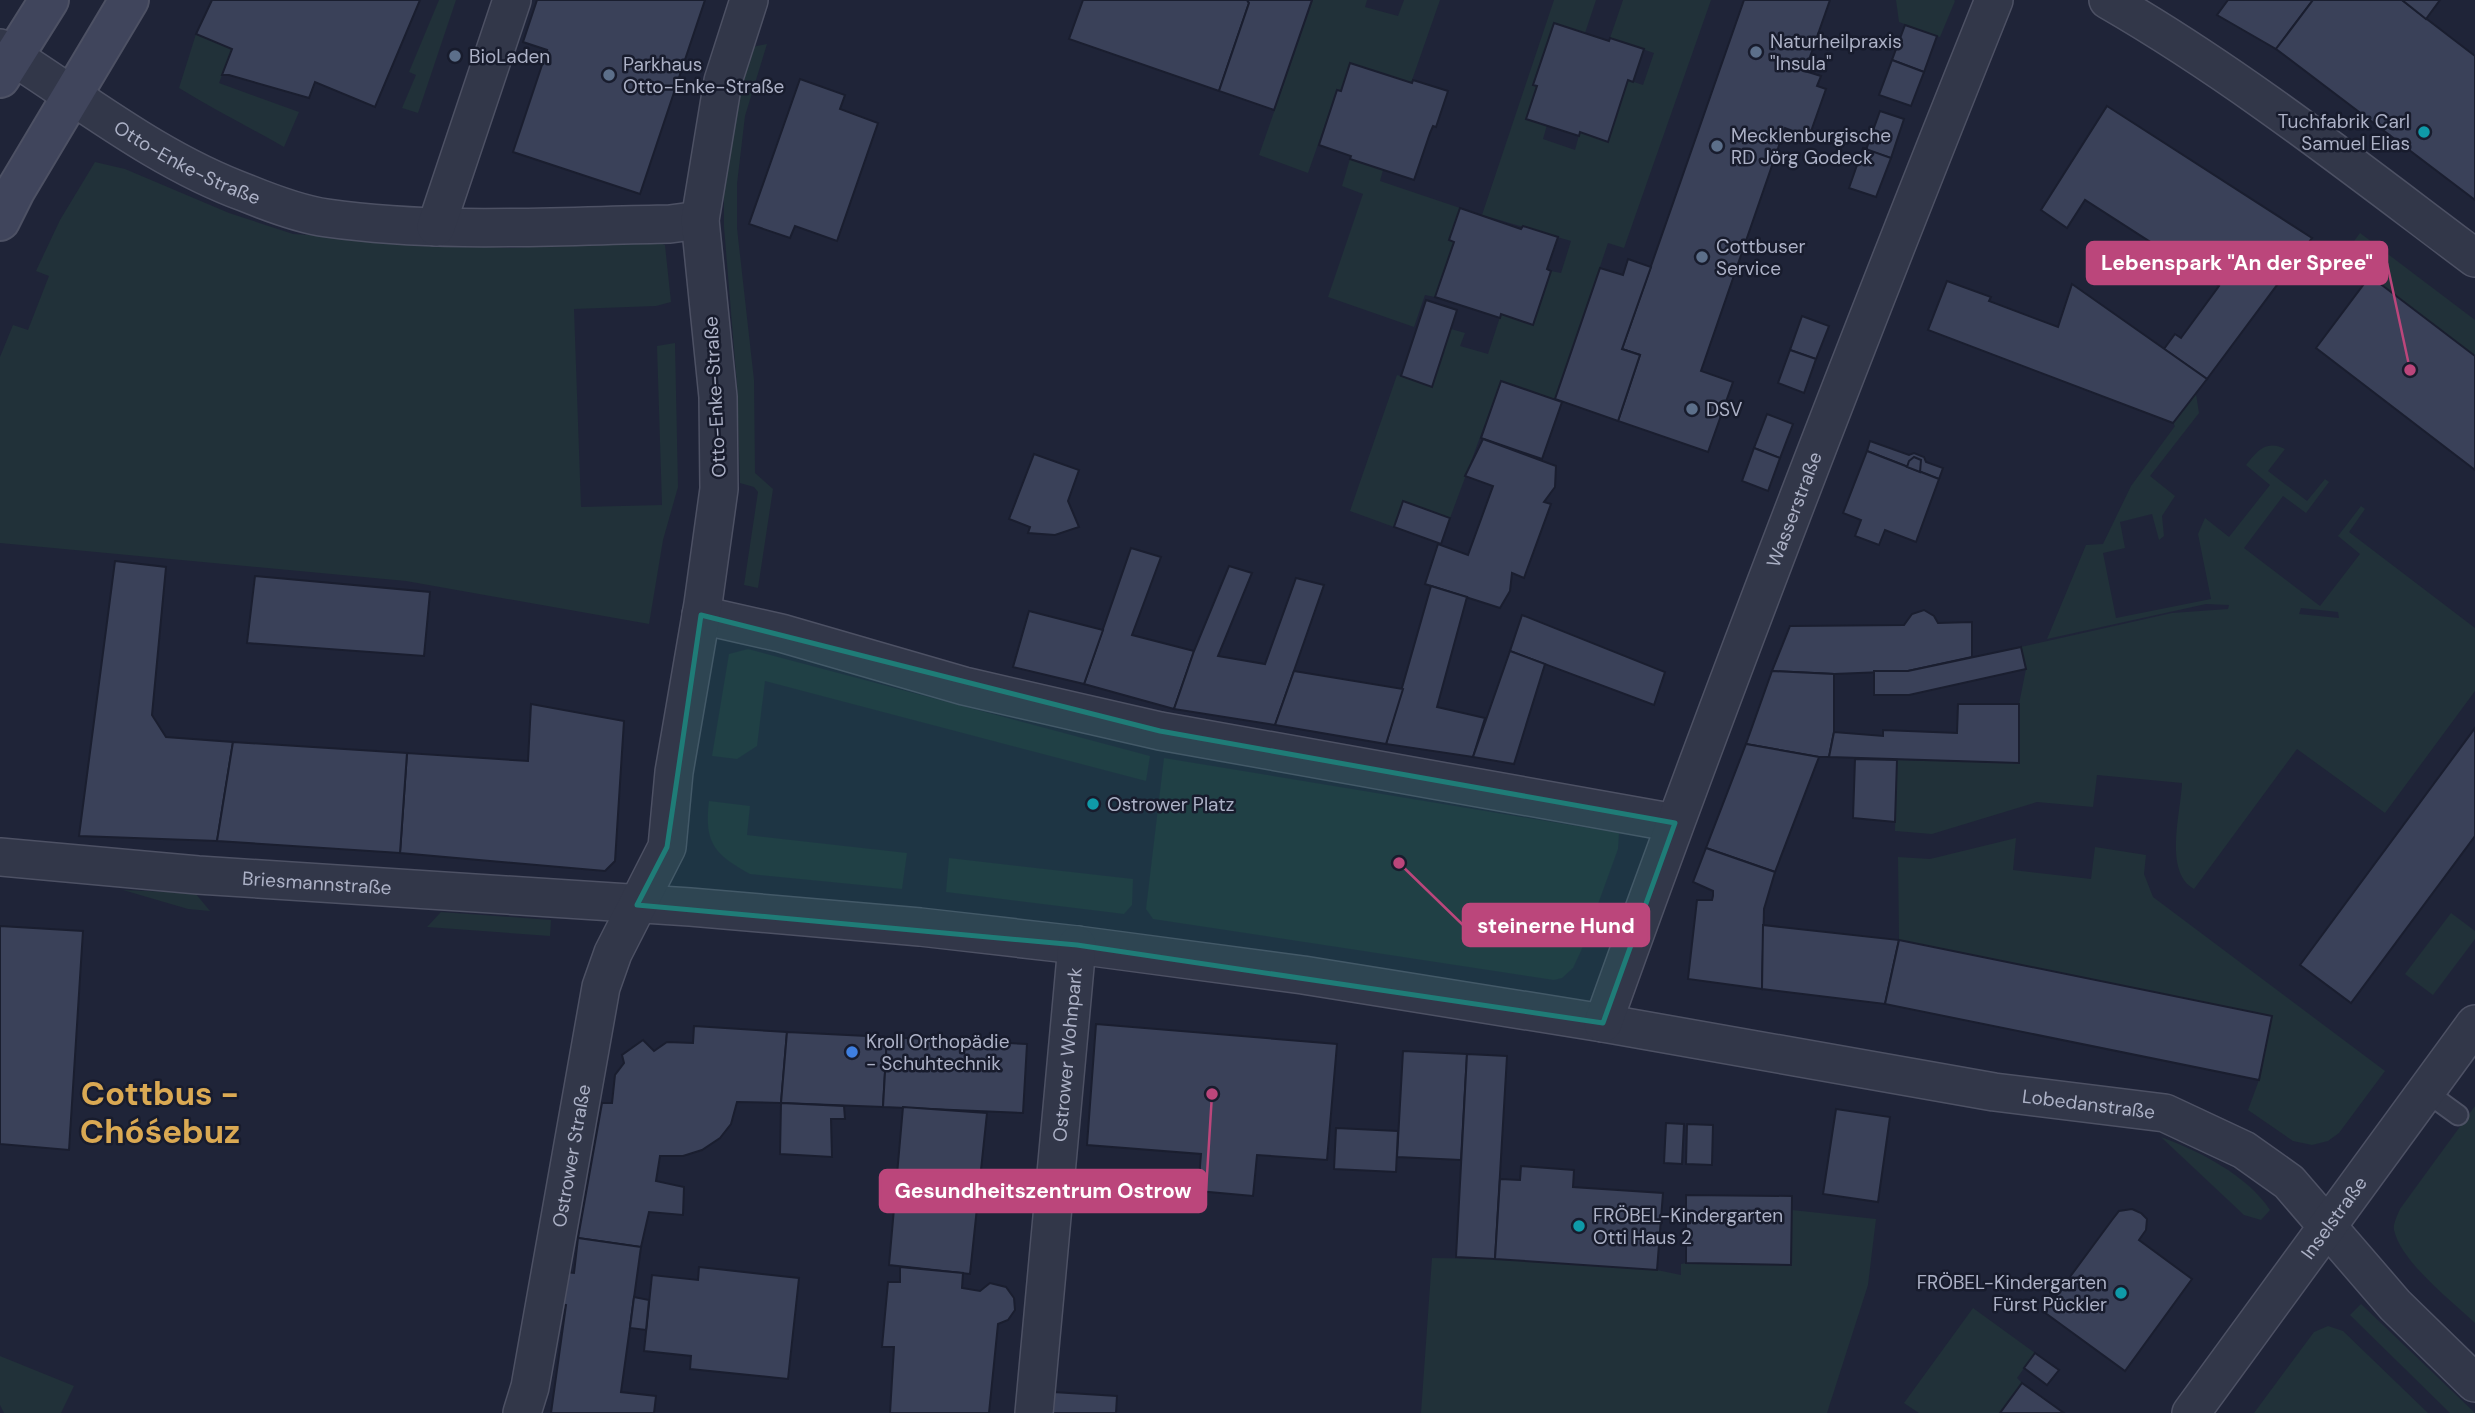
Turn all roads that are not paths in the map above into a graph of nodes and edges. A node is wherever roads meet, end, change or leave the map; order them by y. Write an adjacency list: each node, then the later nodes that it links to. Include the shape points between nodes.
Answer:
1 (49, 0): 7 (main road)
2 (129, 0): 8 (main road)
3 (512, 0): 11 (street)
4 (749, 0): 10 (street, Otto-Enke-Straße, via 723,81)
5 (1994, 0): 14 (street, Wasserstraße)
6 (2108, 0): 12 (street, via 2245,86)
7 (4, 61): 8 (street, Otto-Enke-Straße)
8 (72, 95): 9 (main road); 11 (street, Otto-Enke-Straße, via 181,162 245,193 324,218)
9 (0, 220)
10 (700, 220): 11 (street, Otto-Enke-Straße); 13 (street, Otto-Enke-Straße, via 718,397 719,476)
11 (436, 227)
12 (2475, 258)
13 (701, 615): 14 (street, via 964,686 1160,731); 16 (street, via 674,772 667,846)
14 (1675, 823): 18 (street, Wasserstraße)
15 (0, 857): 16 (street, Briesmannstraße, via 198,876)
16 (636, 905): 17 (street, via 920,927); 24 (street, Ostrower Straße, via 601,987)
17 (1077, 945): 18 (street); 25 (street, Ostrower Wohnpark)
18 (1603, 1023): 22 (street, Lobedanstraße, via 1994,1092 2165,1113 2244,1150 2288,1182)
19 (2475, 1024): 20 (street, Inselstraße)
20 (2426, 1091): 21 (lane); 22 (street, Inselstraße)
21 (2458, 1115)
22 (2327, 1225): 23 (street, Lobedanstraße, via 2395,1306); 26 (street, Inselstraße)
23 (2475, 1383)
24 (522, 1413)
25 (1034, 1413)
26 (2191, 1413)

